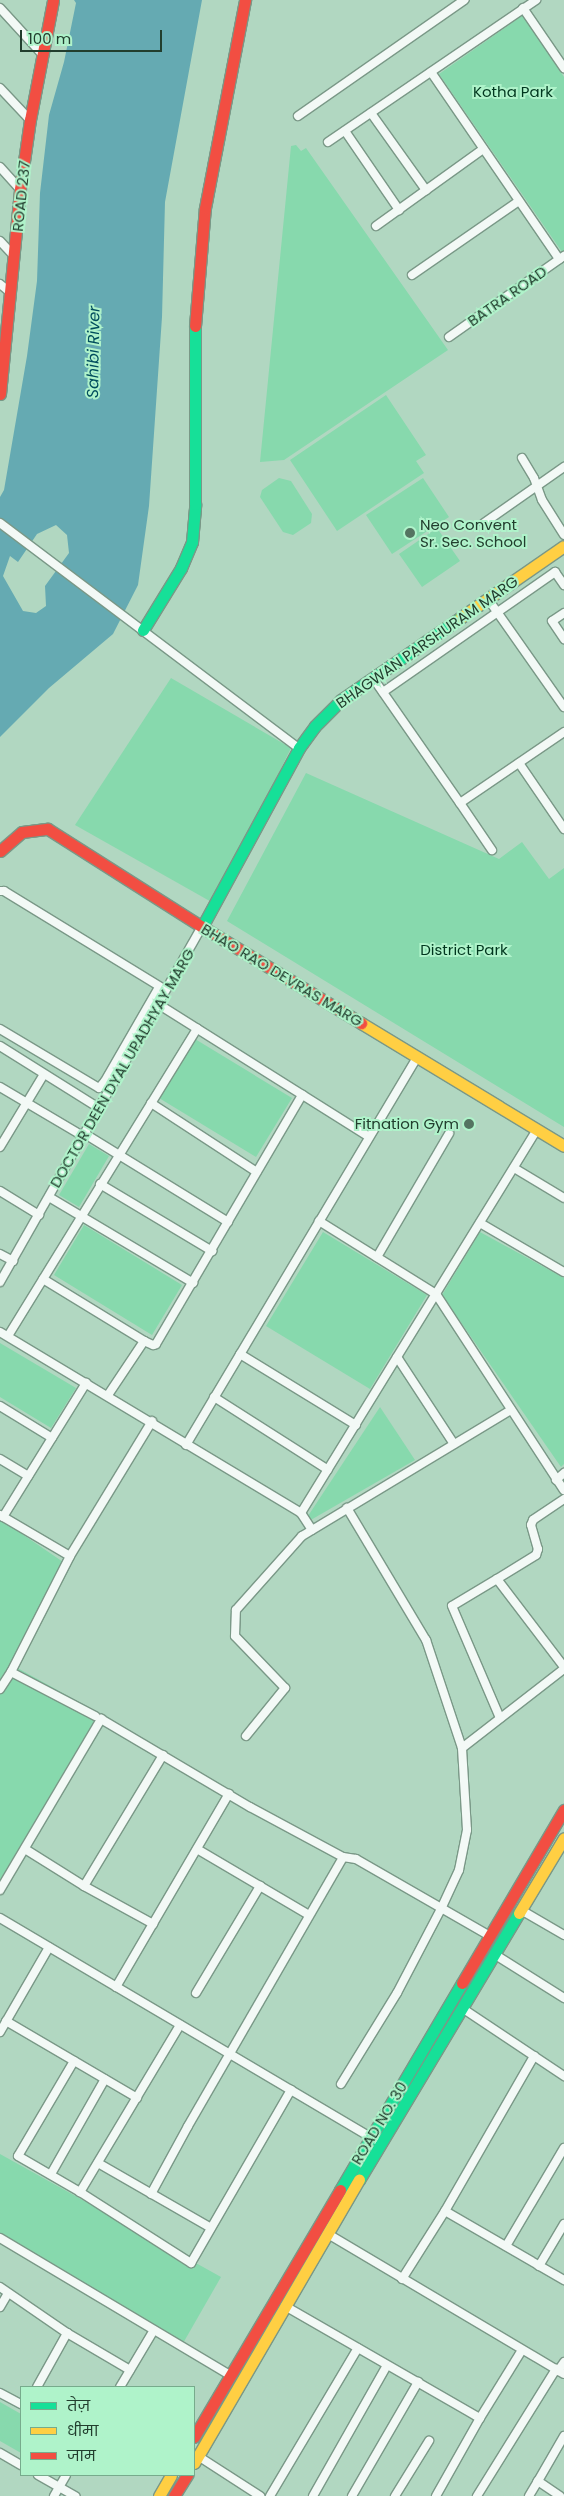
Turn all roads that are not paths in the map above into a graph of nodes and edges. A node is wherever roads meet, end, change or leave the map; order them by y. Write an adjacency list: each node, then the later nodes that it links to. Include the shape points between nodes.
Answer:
1 (53, 0): 7 (street, ROAD 237)
2 (245, 0): 45 (street, via 207,198 202,244 195,324 192,542 181,568)
3 (464, 0): 12 (street)
4 (536, 0): 6 (street)
5 (0, 8): 7 (street)
6 (523, 8): 8 (street); 9 (street)
7 (44, 56): 13 (street, ROAD 237)
8 (564, 68)
9 (431, 72): 11 (street); 16 (street)
10 (0, 88): 13 (street)
11 (371, 113): 14 (street); 19 (street)
12 (298, 116)
13 (30, 120): 18 (street, ROAD 237)
14 (345, 131): 15 (street); 21 (street)
15 (328, 142)
16 (483, 149): 19 (street); 20 (street)
17 (0, 167): 18 (street)
18 (20, 189): 24 (street, ROAD 237)
19 (426, 190): 21 (street)
20 (519, 201): 25 (street); 26 (street)
21 (399, 210): 22 (street)
22 (376, 226)
23 (0, 241): 24 (street)
24 (14, 256): 28 (street, ROAD 237)
25 (562, 258): 29 (street, BATRA ROAD)
26 (412, 275)
27 (0, 284): 28 (street)
28 (11, 293): 30 (street, ROAD 237)
29 (449, 336)
30 (3, 341): 31 (street, ROAD 237)
31 (0, 394)
32 (522, 458): 34 (street)
33 (564, 467): 34 (street)
34 (537, 487): 36 (street); 37 (street)
35 (0, 523): 45 (street)
36 (484, 523)
37 (564, 535)
38 (564, 546): 39 (street, BHAGWAN PARSHURAM MARG)
39 (546, 558): 40 (street); 42 (street, BHAGWAN PARSHURAM MARG)
40 (555, 572): 41 (street); 43 (street)
41 (564, 585)
42 (488, 598): 43 (street); 47 (street, BHAGWAN PARSHURAM MARG)
43 (498, 613): 48 (street); 49 (street)
44 (564, 613): 46 (street, via 552,621)
45 (143, 630): 51 (street)
46 (564, 639)
47 (373, 678): 48 (street); 51 (street, BHAGWAN PARSHURAM MARG, via 341,700 314,726)
48 (383, 692): 53 (street)
49 (564, 707)
50 (564, 732): 52 (street)
51 (299, 748): 58 (street, DOCTOR DEEN DYAL UPADHYAY MARG)
52 (519, 763): 53 (street); 54 (street)
53 (460, 804): 55 (street)
54 (564, 829)
55 (492, 850)
56 (0, 851): 58 (street, BHAO RAO DEVRAS MARG, via 22,832 48,829)
57 (0, 891): 59 (street)
58 (202, 927): 59 (street, DOCTOR DEEN DYAL UPADHYAY MARG); 64 (street, BHAO RAO DEVRAS MARG)
59 (163, 989): 60 (street, DOCTOR DEEN DYAL UPADHYAY MARG); 61 (street, via 99,1088)
60 (158, 1004): 62 (street); 70 (street, DOCTOR DEEN DYAL UPADHYAY MARG)
61 (0, 1029)
62 (197, 1029): 67 (street); 69 (street)
63 (0, 1046): 65 (street)
64 (417, 1057): 71 (street, BHAO RAO DEVRAS MARG); 74 (street)
65 (44, 1074): 68 (street); 70 (street)
66 (0, 1087): 68 (street)
67 (302, 1095): 74 (street); 79 (street)
68 (27, 1103): 73 (street); 76 (street)
69 (151, 1103): 77 (street); 79 (street)
70 (99, 1108): 73 (street, DOCTOR DEEN DYAL UPADHYAY MARG)
71 (538, 1130): 75 (street, BHAO RAO DEVRAS MARG); 78 (street)
72 (449, 1134): 91 (street)
73 (84, 1135): 77 (street); 82 (street, DOCTOR DEEN DYAL UPADHYAY MARG)
74 (369, 1137): 86 (street)
75 (564, 1146)
76 (0, 1147)
77 (118, 1154): 80 (street); 87 (street)
78 (514, 1168): 83 (street); 88 (street)
79 (257, 1172): 87 (street)
80 (100, 1184): 85 (street); 89 (street)
81 (0, 1191): 84 (street)
82 (49, 1197): 84 (street, DOCTOR DEEN DYAL UPADHYAY MARG); 85 (street)
83 (564, 1198)
84 (39, 1215): 92 (street, DOCTOR DEEN DYAL UPADHYAY MARG)
85 (81, 1216): 94 (street); 96 (street)
86 (319, 1221): 91 (street); 101 (street)
87 (228, 1222): 89 (street)
88 (480, 1223): 93 (street); 97 (street)
89 (212, 1251): 96 (street)
90 (0, 1254): 92 (street)
91 (377, 1257): 97 (street)
92 (13, 1262): 95 (street, DOCTOR DEEN DYAL UPADHYAY MARG)
93 (564, 1272)
94 (43, 1279): 99 (street); 100 (street)
95 (0, 1282)
96 (193, 1283): 100 (street, via 158,1342 153,1345)
97 (436, 1294): 102 (street); 107 (street)
98 (0, 1332): 99 (street)
99 (8, 1336): 103 (street)
100 (144, 1341): 104 (street)
101 (240, 1354): 105 (street); 109 (street)
102 (397, 1357): 109 (street); 112 (street)
103 (86, 1382): 104 (street); 110 (street)
104 (108, 1395): 108 (street)
105 (214, 1397): 111 (street); 114 (street)
106 (0, 1406): 110 (street)
107 (511, 1410): 112 (street); 117 (street)
108 (152, 1421): 111 (street); 124 (street)
109 (356, 1425): 114 (street)
110 (52, 1438): 116 (street)
111 (186, 1444): 121 (street)
112 (454, 1444): 120 (street)
113 (0, 1459): 116 (street)
114 (328, 1470): 121 (street)
115 (564, 1473): 117 (street)
116 (28, 1476): 122 (street)
117 (556, 1480): 118 (street)
118 (564, 1490)
119 (564, 1499): 125 (street, via 533,1520 531,1525 538,1549 536,1555)
120 (346, 1508): 123 (street); 132 (street, via 426,1640)
121 (301, 1513): 123 (street)
122 (2, 1516): 124 (street)
123 (312, 1530): 131 (street, via 302,1536 236,1610 235,1636 285,1688)
124 (70, 1556): 127 (street)
125 (497, 1579): 126 (street); 130 (street, via 452,1606)
126 (564, 1668): 130 (street)
127 (12, 1672): 128 (street); 129 (street)
128 (0, 1689)
129 (95, 1716)
130 (500, 1718): 132 (street)
131 (246, 1736)
132 (462, 1748): 144 (street, via 467,1830 459,1870)
133 (163, 1755): 134 (street); 137 (street, via 101,1719); 141 (street)
134 (229, 1794): 138 (street); 140 (street)
135 (564, 1810): 150 (street, ROAD NO. 30)
136 (564, 1838): 139 (street, ROAD NO. 30)
137 (25, 1848): 141 (street); 143 (street)
138 (197, 1849): 142 (street); 148 (street)
139 (560, 1853): 145 (street, ROAD NO. 30)
140 (343, 1857): 144 (street, via 356,1859); 146 (street)
141 (84, 1886): 148 (street)
142 (260, 1886): 146 (street); 154 (street)
143 (0, 1890)
144 (441, 1909): 150 (street); 165 (street, via 397,1993)
145 (521, 1910): 149 (street); 152 (street, ROAD NO. 30)
146 (309, 1915): 160 (street)
147 (0, 1918): 151 (street)
148 (153, 1924): 153 (street)
149 (564, 1935)
150 (490, 1936): 168 (street, ROAD NO. 30)
151 (49, 1947): 153 (street); 157 (street)
152 (494, 1954): 155 (street); 156 (street, ROAD NO. 30)
153 (116, 1987): 158 (street)
154 (196, 1993)
155 (564, 1998)
156 (462, 2008): 161 (street); 169 (street, ROAD NO. 30)
157 (6, 2022): 159 (street); 162 (street)
158 (180, 2025): 160 (street); 167 (street)
159 (0, 2032)
160 (229, 2054): 166 (street); 174 (street)
161 (534, 2056): 163 (street); 175 (street)
162 (74, 2061): 164 (street); 172 (street, via 18,2156)
163 (564, 2076)
164 (105, 2079): 167 (street); 172 (street)
165 (340, 2084)
166 (290, 2090): 168 (street); 177 (street)
167 (137, 2098): 171 (street)
168 (370, 2137): 169 (street); 196 (street, ROAD NO. 30)
169 (381, 2143): 178 (street, ROAD NO. 30)
170 (564, 2148): 180 (street)
171 (98, 2163): 173 (street); 174 (street)
172 (51, 2174): 173 (street)
173 (80, 2192): 177 (street, via 191,2263)
174 (151, 2194): 177 (street)
175 (445, 2211): 180 (street); 182 (street)
176 (564, 2224): 181 (street)
177 (210, 2228)
178 (328, 2234): 182 (street); 186 (street, ROAD NO. 30)
179 (0, 2238): 188 (street)
180 (506, 2246): 181 (street)
181 (539, 2266): 183 (street)
182 (402, 2279): 191 (street)
183 (564, 2280)
184 (0, 2287): 185 (street)
185 (8, 2293): 187 (street); 189 (street)
186 (285, 2306): 190 (street); 207 (street, ROAD NO. 30)
187 (0, 2307)
188 (154, 2330): 194 (street); 196 (street)
189 (67, 2333): 194 (street); 198 (street)
190 (358, 2348): 193 (street); 220 (street)
191 (522, 2350): 195 (street); 202 (street)
192 (564, 2362): 195 (street)
193 (387, 2365): 197 (street); 221 (street)
194 (130, 2370): 199 (street)
195 (559, 2372): 225 (street)
196 (230, 2375): 203 (street, ROAD NO. 30)
197 (418, 2382): 202 (street); 222 (street)
198 (38, 2386)
199 (121, 2386)
200 (0, 2393): 201 (street)
201 (20, 2403)
202 (480, 2418): 224 (street)
203 (195, 2435)
204 (564, 2436): 213 (street)
205 (429, 2441): 223 (street)
206 (0, 2453): 208 (street)
207 (196, 2459): 219 (street)
208 (20, 2464)
209 (40, 2476): 214 (street)
210 (65, 2476): 214 (street)
211 (170, 2476): 217 (street)
212 (186, 2476): 218 (street)
213 (538, 2481): 226 (street); 227 (street)
214 (59, 2487): 215 (street); 216 (street)
215 (54, 2496)
216 (75, 2496)
217 (159, 2496)
218 (174, 2496)
219 (260, 2496)
220 (270, 2496)
221 (313, 2496)
222 (352, 2496)
223 (395, 2496)
224 (436, 2496)
225 (478, 2496)
226 (529, 2496)
227 (560, 2496)

